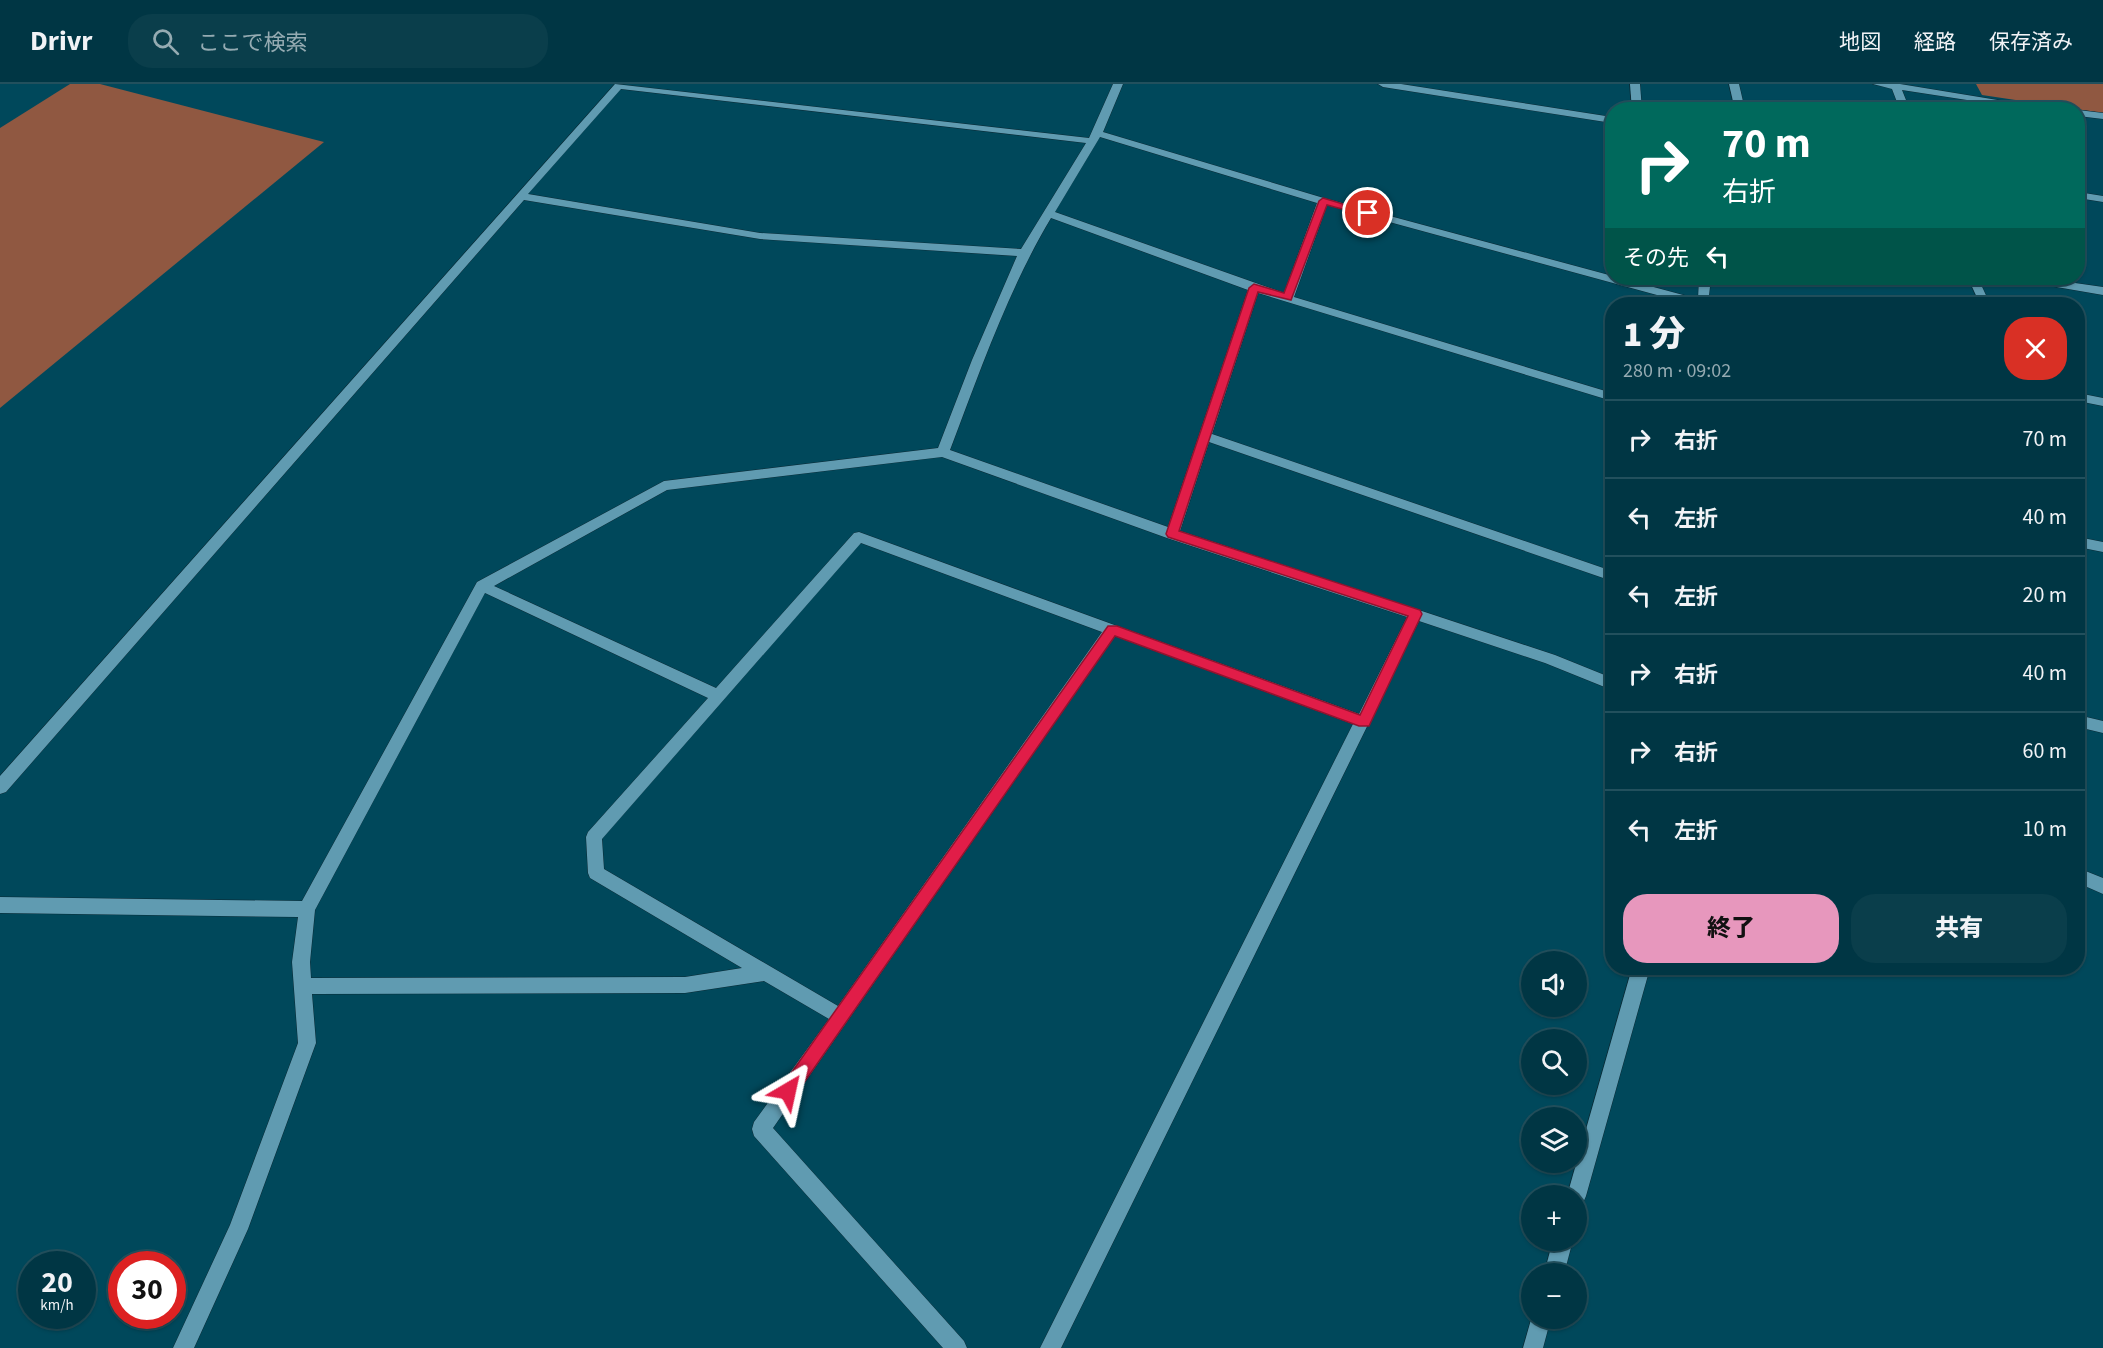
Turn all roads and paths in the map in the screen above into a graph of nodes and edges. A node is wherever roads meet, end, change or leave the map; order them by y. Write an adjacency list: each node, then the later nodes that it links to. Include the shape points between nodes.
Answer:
1 (1118, 84): 15 (street)
2 (1383, 84): 14 (street)
3 (1635, 84): 8 (street)
4 (1734, 84): 9 (street)
5 (1878, 84): 7 (street)
6 (619, 85): 15 (street); 16 (street)
7 (1895, 85): 10 (street); 11 (street)
8 (1636, 102)
9 (1738, 102)
10 (1902, 102)
11 (2004, 102)
12 (2085, 114): 13 (street)
13 (2103, 116)
14 (1605, 119)
15 (1094, 137): 19 (street); 20 (street)
16 (519, 196): 21 (street, via 760,236); 46 (street)
17 (2085, 196): 18 (street)
18 (2103, 199)
19 (1323, 201): 22 (street); 28 (street)
20 (1050, 214): 21 (street); 25 (street)
21 (1024, 253): 33 (street)
22 (1605, 278)
23 (1632, 285): 27 (street)
24 (2066, 285): 26 (street)
25 (1254, 288): 28 (street); 32 (street)
26 (2103, 291)
27 (1676, 297)
28 (1288, 298): 29 (street)
29 (1605, 395)
30 (2085, 398): 31 (street)
31 (2103, 402)
32 (1204, 436): 34 (street); 37 (street)
33 (944, 452): 34 (street); 38 (street, via 664,486)
34 (1172, 534): 39 (street)
35 (2085, 543): 36 (street)
36 (2103, 547)
37 (1605, 574)
38 (482, 586): 42 (street); 50 (street)
39 (1416, 614): 41 (street); 43 (street)
40 (1112, 629): 42 (street, via 859,537); 43 (street); 54 (street)
41 (1605, 681)
42 (718, 696): 51 (street, via 594,837 596,873)
43 (1364, 722): 59 (street)
44 (2085, 723): 45 (street)
45 (2103, 727)
46 (0, 786)
47 (2085, 878): 48 (street)
48 (2103, 886)
49 (0, 905): 50 (street)
50 (307, 909): 53 (street, via 301,962)
51 (766, 974): 53 (street, via 685,985); 54 (street)
52 (1639, 975): 55 (street)
53 (303, 987): 57 (street, via 308,1043 238,1229)
54 (841, 1017): 58 (street, via 761,1129)
55 (1579, 1185)
56 (1538, 1329): 60 (street)
57 (183, 1348)
58 (957, 1348)
59 (1050, 1348)
60 (1533, 1348)

